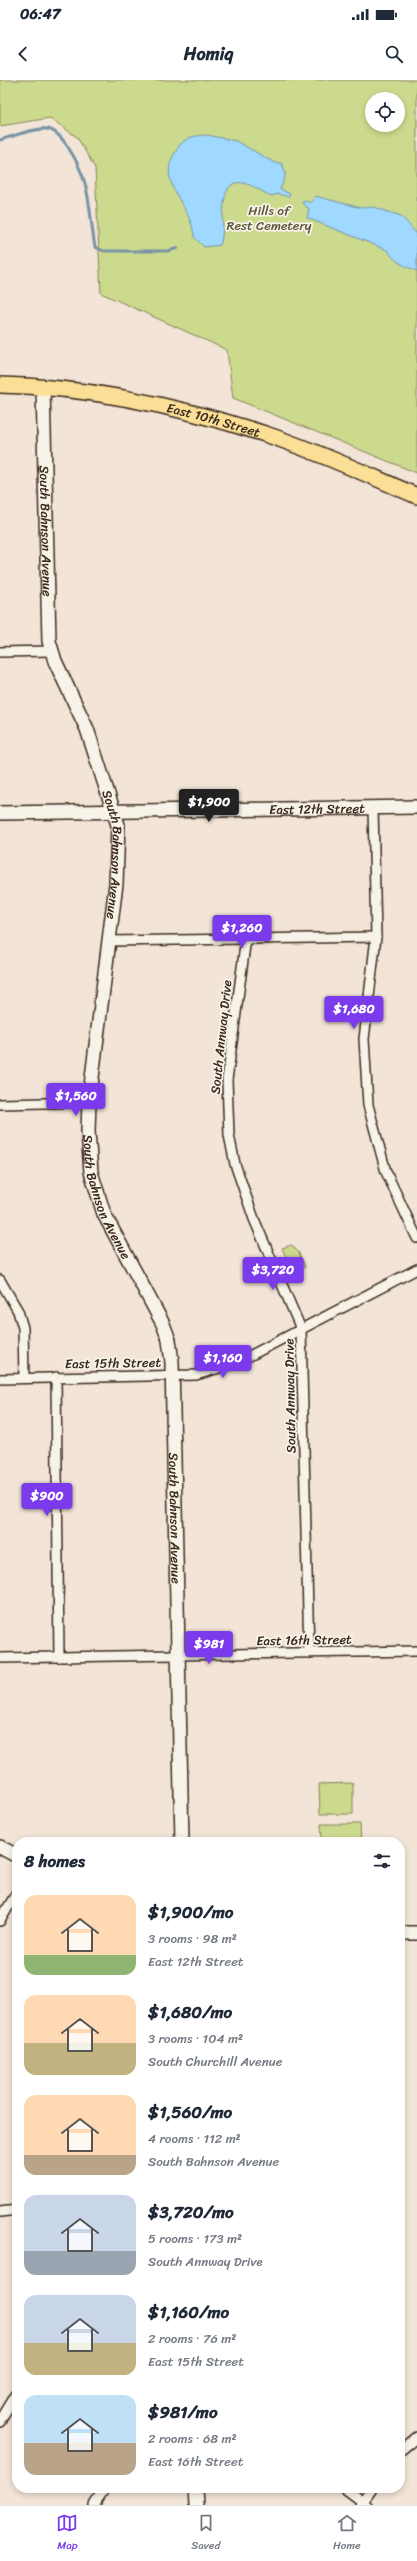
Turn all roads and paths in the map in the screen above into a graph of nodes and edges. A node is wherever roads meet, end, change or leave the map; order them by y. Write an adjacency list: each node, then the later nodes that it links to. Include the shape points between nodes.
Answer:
1 (0, 385): 2 (main road, East 10th Street)
2 (43, 388): 3 (main road, East 10th Street, via 149,404 227,423 307,450); 4 (street, South Bahnson Avenue, via 47,620)
3 (417, 496)
4 (51, 651): 5 (street); 8 (street, South Bahnson Avenue, via 80,712)
5 (0, 652)
6 (417, 807): 7 (street, East 12th Street)
7 (373, 808): 8 (street, East 12th Street); 10 (street)
8 (115, 812): 9 (street, East 12th Street); 12 (street, South Bahnson Avenue, via 118,826 118,865)
9 (0, 813)
10 (376, 937): 11 (street); 15 (street, via 364,1038 368,1105 386,1172)
11 (246, 938): 12 (street); 18 (street, South Annway Drive, via 227,1080 229,1135 235,1164 254,1219)
12 (109, 941): 13 (street, South Bahnson Avenue)
13 (89, 1102): 14 (street); 19 (street, South Bahnson Avenue, via 88,1145 95,1187 104,1214 163,1324 170,1347)
14 (0, 1104)
15 (417, 1238)
16 (417, 1269): 18 (street, East 15th Street)
17 (0, 1280): 21 (street, via 18,1311 23,1328)
18 (301, 1329): 19 (street, East 15th Street, via 236,1363 196,1375); 24 (street, South Annway Drive)
19 (172, 1375): 20 (street, East 15th Street); 25 (street, South Bahnson Avenue)
20 (56, 1377): 21 (street, East 15th Street); 26 (street)
21 (24, 1378): 22 (street, East 15th Street)
22 (0, 1379)
23 (417, 1651): 24 (street, East 16th Street)
24 (309, 1653): 25 (street, East 16th Street)
25 (178, 1655): 26 (street, East 16th Street); 28 (street, South Bahnson Avenue)
26 (59, 1657): 27 (street, East 16th Street)
27 (0, 1658)
28 (182, 1837)
29 (0, 1847): 30 (street)
30 (12, 1853)
31 (12, 1901): 32 (street)
32 (0, 1921)
33 (405, 1933): 34 (street)
34 (417, 1933)
35 (12, 2211): 36 (street)
36 (0, 2212)
37 (12, 2401): 38 (street)
38 (0, 2421)
39 (417, 2436): 40 (street)
40 (405, 2446)
41 (102, 2493): 46 (street)
42 (195, 2493): 47 (street)
43 (350, 2493): 45 (street)
44 (369, 2493): 45 (street)
45 (363, 2504)
46 (94, 2505)
47 (196, 2505)

